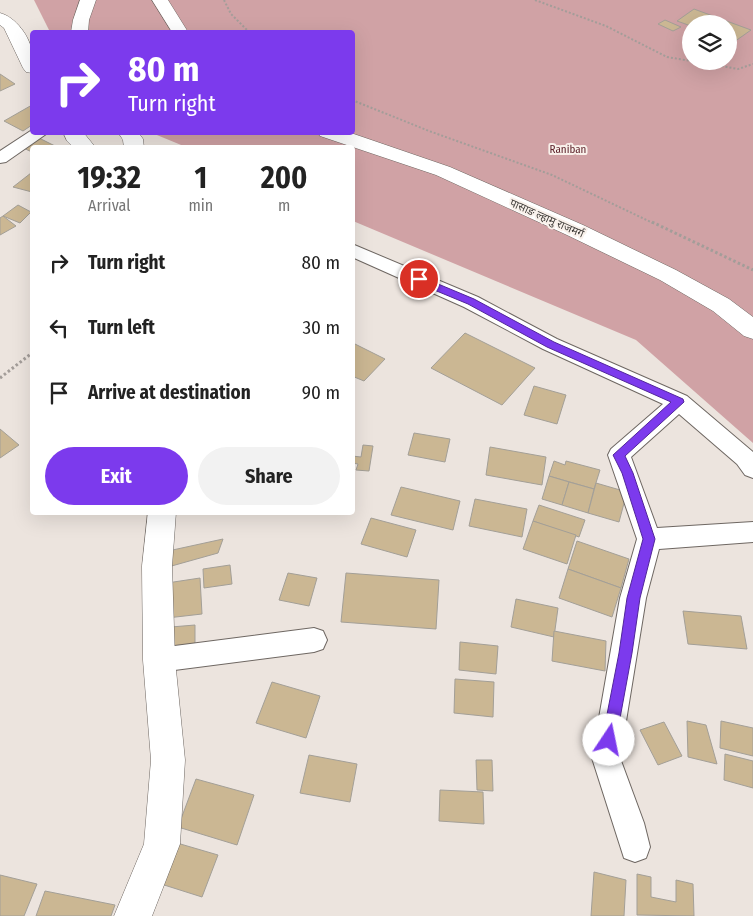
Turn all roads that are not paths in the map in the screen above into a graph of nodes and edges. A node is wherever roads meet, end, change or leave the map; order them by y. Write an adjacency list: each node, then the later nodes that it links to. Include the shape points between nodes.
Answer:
1 (88, 0): 4 (main road, via 80,20)
2 (160, 0): 5 (main road)
3 (0, 18): 6 (main road, via 11,25)
4 (80, 30)
5 (179, 30)
6 (30, 64)
7 (36, 135): 11 (street)
8 (74, 135): 10 (main road)
9 (336, 135): 13 (main road, पासाङ ल्हामु राजमर्ग, via 444,171 575,230 691,287 721,304)
10 (83, 145)
11 (0, 158)
12 (355, 251): 14 (street, via 471,302 550,344)
13 (753, 330)
14 (679, 402): 15 (street, via 745,458); 18 (street, via 618,455)
15 (753, 469)
16 (162, 515): 20 (main road, via 157,566)
17 (753, 532): 18 (street)
18 (649, 539): 21 (street, via 633,598 606,758)
19 (314, 640): 20 (street)
20 (159, 660): 22 (main road, via 168,760 162,844)
21 (635, 847)
22 (133, 916)

